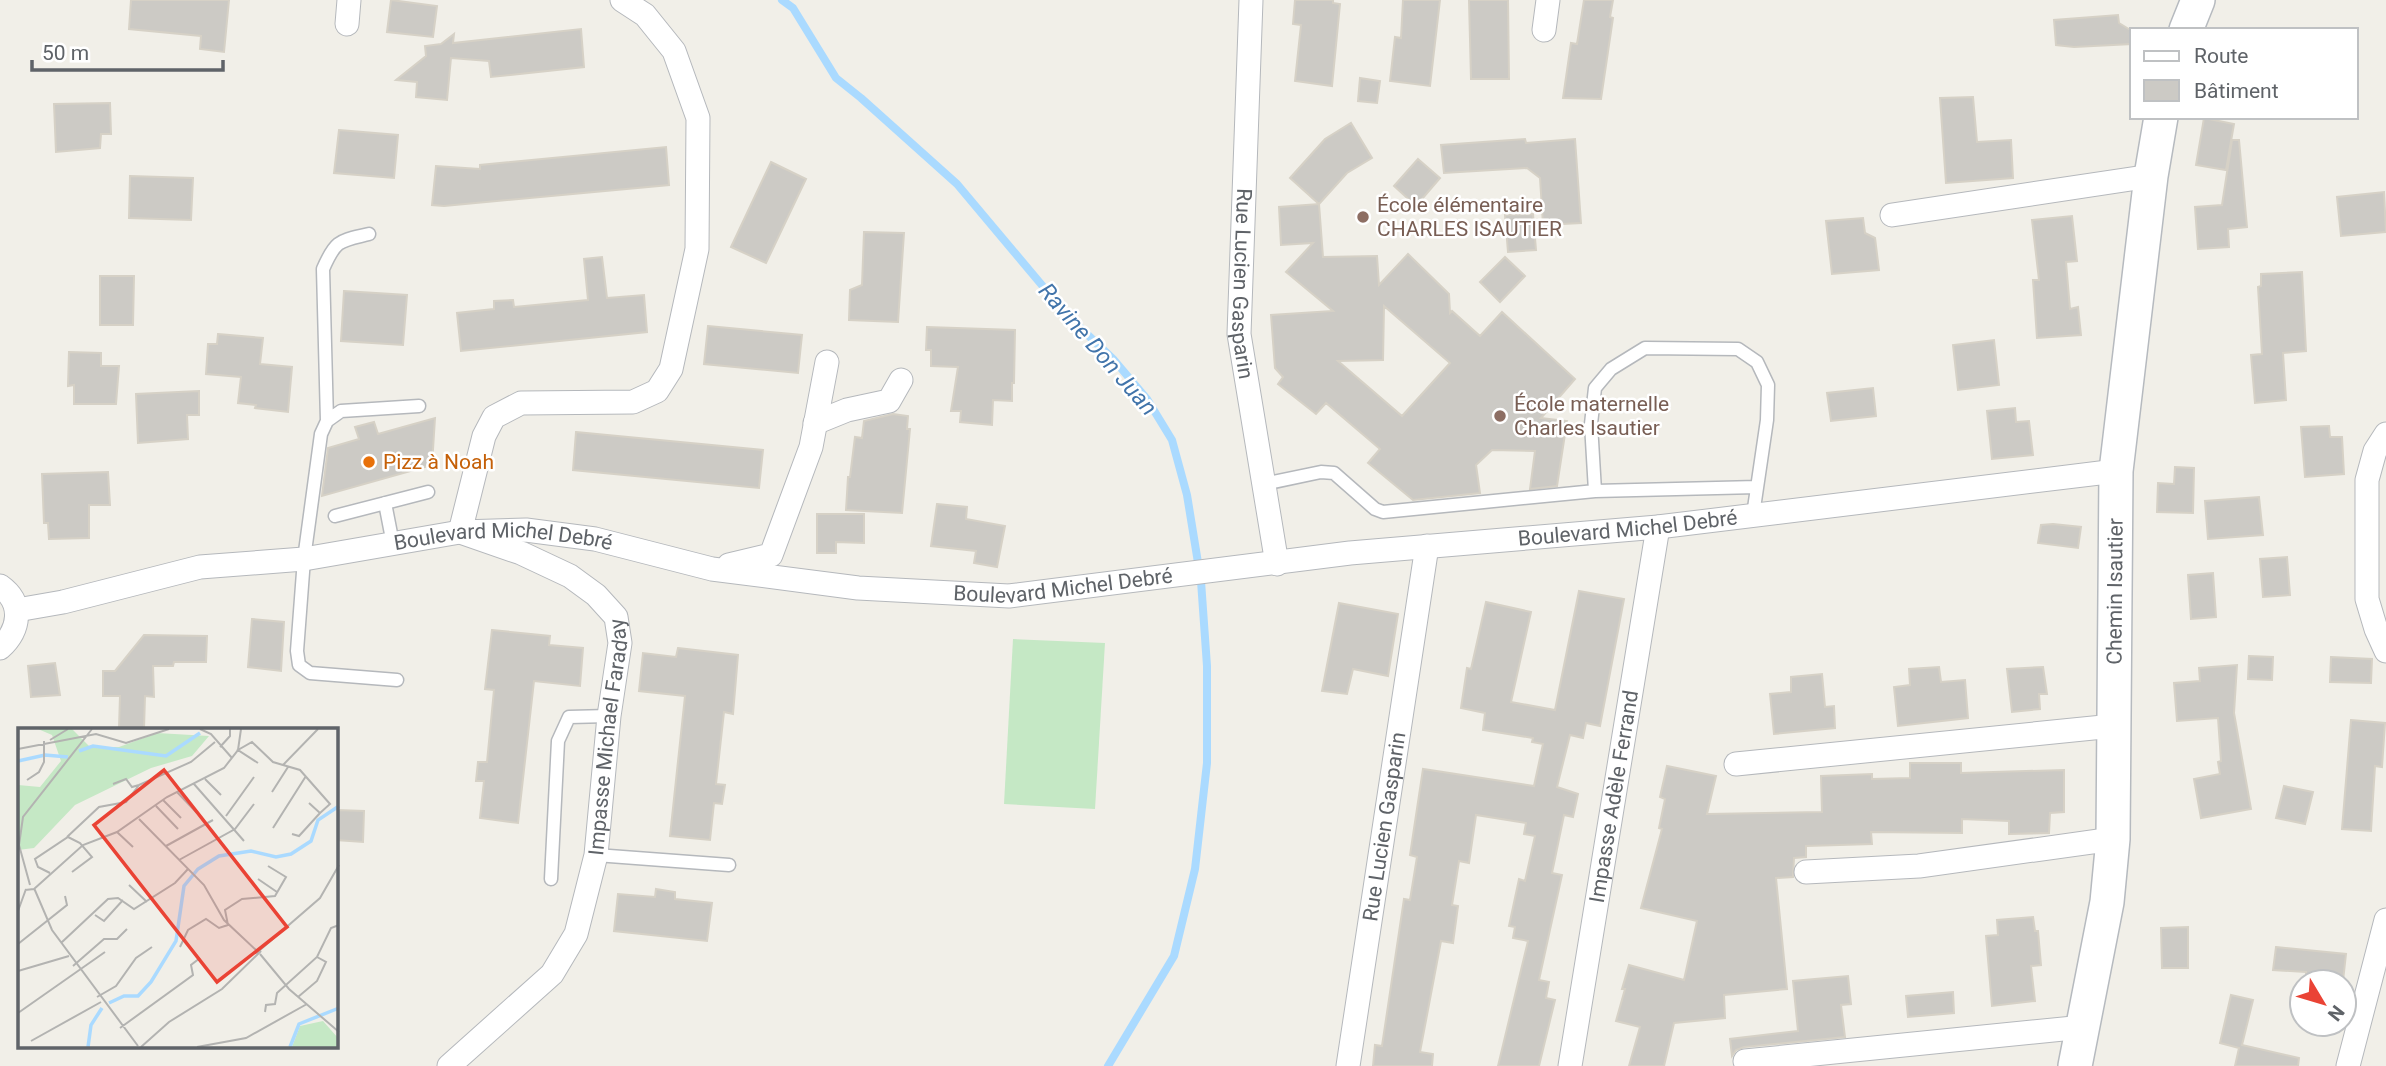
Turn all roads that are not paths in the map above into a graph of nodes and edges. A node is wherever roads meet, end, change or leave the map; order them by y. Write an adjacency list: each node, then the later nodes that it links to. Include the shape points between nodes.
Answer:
1 (349, 0): 6 (street)
2 (622, 0): 28 (street, via 645,15 674,51 698,118 697,250 671,369 657,391 633,402 521,403 494,417 484,436)
3 (1251, 0): 20 (street, Rue Lucien Gasparin, via 1240,334)
4 (1548, 0): 8 (street)
5 (2198, 0): 7 (main road)
6 (347, 24)
7 (2187, 28)
8 (1544, 30)
9 (2161, 119): 10 (main road, Chemin Isautier)
10 (2151, 176): 11 (street); 19 (main road, Chemin Isautier)
11 (1892, 215)
12 (369, 234): 16 (lane, via 340,241 323,269)
13 (827, 362): 17 (street)
14 (901, 380): 17 (street, via 888,401)
15 (419, 406): 16 (lane, via 341,411)
16 (327, 421): 31 (lane, via 321,434)
17 (816, 423): 33 (street, via 771,555)
18 (2386, 434): 37 (street, via 2375,451 2367,480 2367,599)
19 (2116, 471): 25 (street, Boulevard Michel Debré); 40 (main road, Chemin Isautier)
20 (1264, 484): 22 (lane, via 1334,473 1383,512); 32 (street, Rue Lucien Gasparin)
21 (1757, 487): 22 (lane); 22 (lane, via 1768,385 1757,362 1738,349 1645,348 1611,369 1595,388 1591,424); 25 (lane)
22 (1595, 491)
23 (428, 492): 24 (lane)
24 (386, 503): 26 (lane); 29 (lane)
25 (1753, 515): 27 (street, Boulevard Michel Debré)
26 (335, 516)
27 (1658, 527): 30 (street, Boulevard Michel Debré); 52 (street, Impasse Adèle Ferrand)
28 (460, 532): 29 (street, Boulevard Michel Debré); 33 (street, Boulevard Michel Debré, via 526,530 595,539); 39 (street, Impasse Michael Faraday, via 570,576 615,617 620,643)
29 (393, 544): 31 (street, Boulevard Michel Debré)
30 (1427, 546): 32 (street, Boulevard Michel Debré); 51 (street, Rue Lucien Gasparin)
31 (304, 559): 35 (street, Boulevard Michel Debré, via 200,567 63,603); 38 (lane, via 299,665 310,673)
32 (1276, 564): 33 (street, Boulevard Michel Debré, via 1009,596 858,588)
33 (712, 569)
34 (0, 586): 35 (street)
35 (17, 610): 36 (street, via 11,638)
36 (0, 648)
37 (2386, 651)
38 (397, 680)
39 (610, 716): 43 (street, Impasse Michael Faraday); 46 (lane, via 569,717 558,741)
40 (2113, 726): 41 (street); 42 (main road, Chemin Isautier)
41 (1736, 764)
42 (2113, 839): 45 (street, via 1919,866); 48 (main road, Chemin Isautier, via 2107,902)
43 (596, 855): 44 (lane); 50 (street, Impasse Michael Faraday, via 576,934 552,974)
44 (729, 865)
45 (1806, 872)
46 (551, 879)
47 (2386, 920): 54 (street)
48 (2083, 1027): 49 (street); 53 (main road, Chemin Isautier)
49 (1745, 1061)
50 (449, 1066)
51 (1348, 1066)
52 (1570, 1066)
53 (2075, 1066)
54 (2348, 1066)

